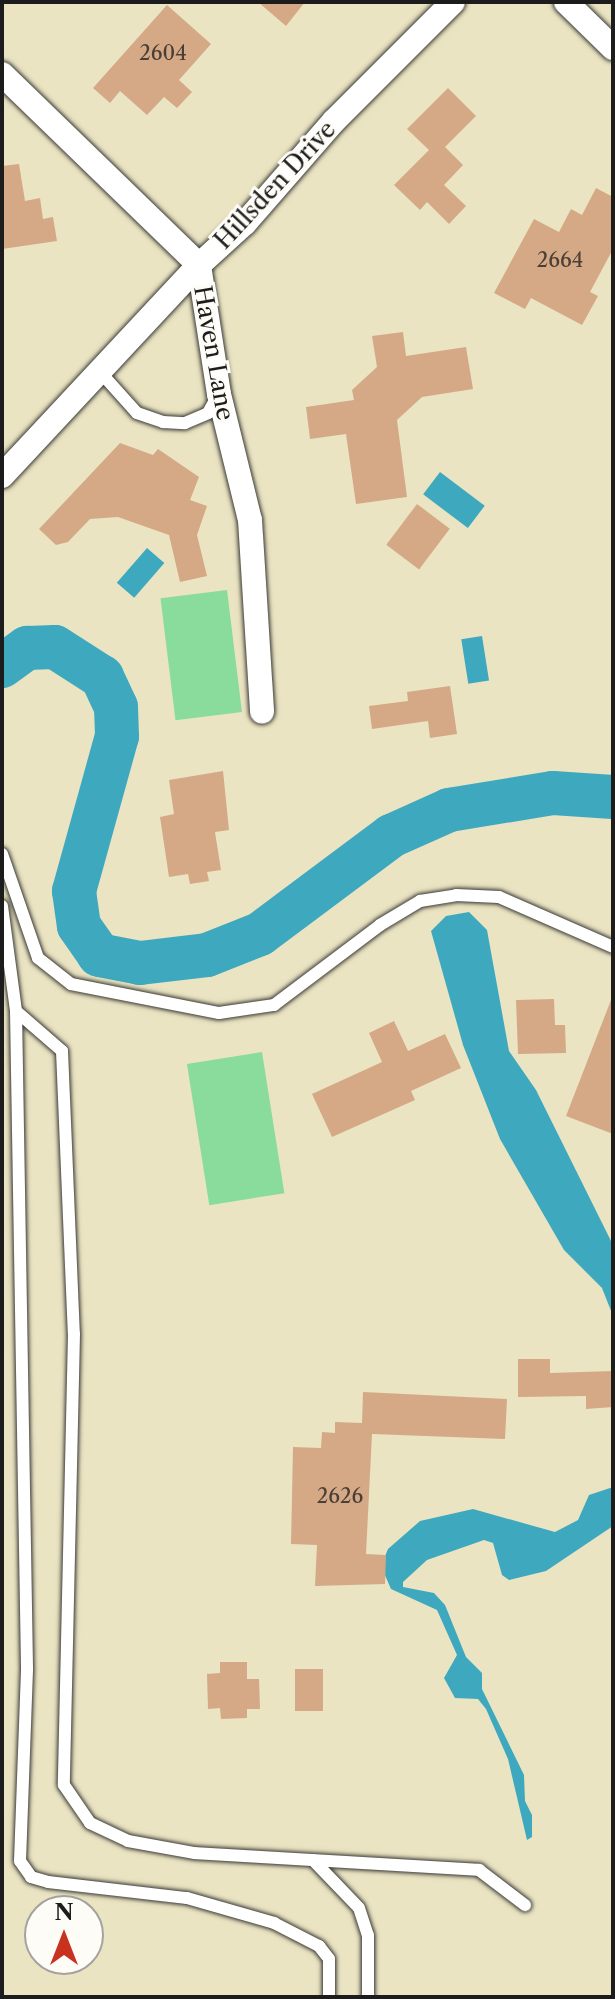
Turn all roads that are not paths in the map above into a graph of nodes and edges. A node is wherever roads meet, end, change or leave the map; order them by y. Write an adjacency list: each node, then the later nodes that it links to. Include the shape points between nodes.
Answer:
1 (453, 2): 5 (street, Hillsden Drive)
2 (566, 2): 3 (street)
3 (613, 48)
4 (2, 74): 5 (street, Haven Lane)
5 (199, 265): 6 (street, Hillsden Drive); 7 (street, Haven Lane)
6 (102, 374): 7 (lane, via 137,413 163,422 185,423 208,413); 8 (street, Hillsden Drive)
7 (219, 394): 9 (street, Haven Lane, via 250,520)
8 (2, 476)
9 (262, 712)
10 (2, 854): 11 (lane)
11 (14, 888): 12 (lane); 13 (lane, via 38,958 71,984 219,1013 274,1005 420,901 456,895 499,897)
12 (2, 906): 14 (lane)
13 (613, 947)
14 (16, 1011): 15 (lane, via 62,1051 74,1334 64,1785 90,1823 128,1841 195,1853); 17 (lane, via 27,1670 20,1861 31,1877 48,1882 187,1898 274,1923 319,1946 329,1959)
15 (313, 1860): 16 (lane, via 479,1870); 18 (lane, via 359,1908 368,1935)
16 (525, 1905)
17 (329, 1997)
18 (368, 1997)

